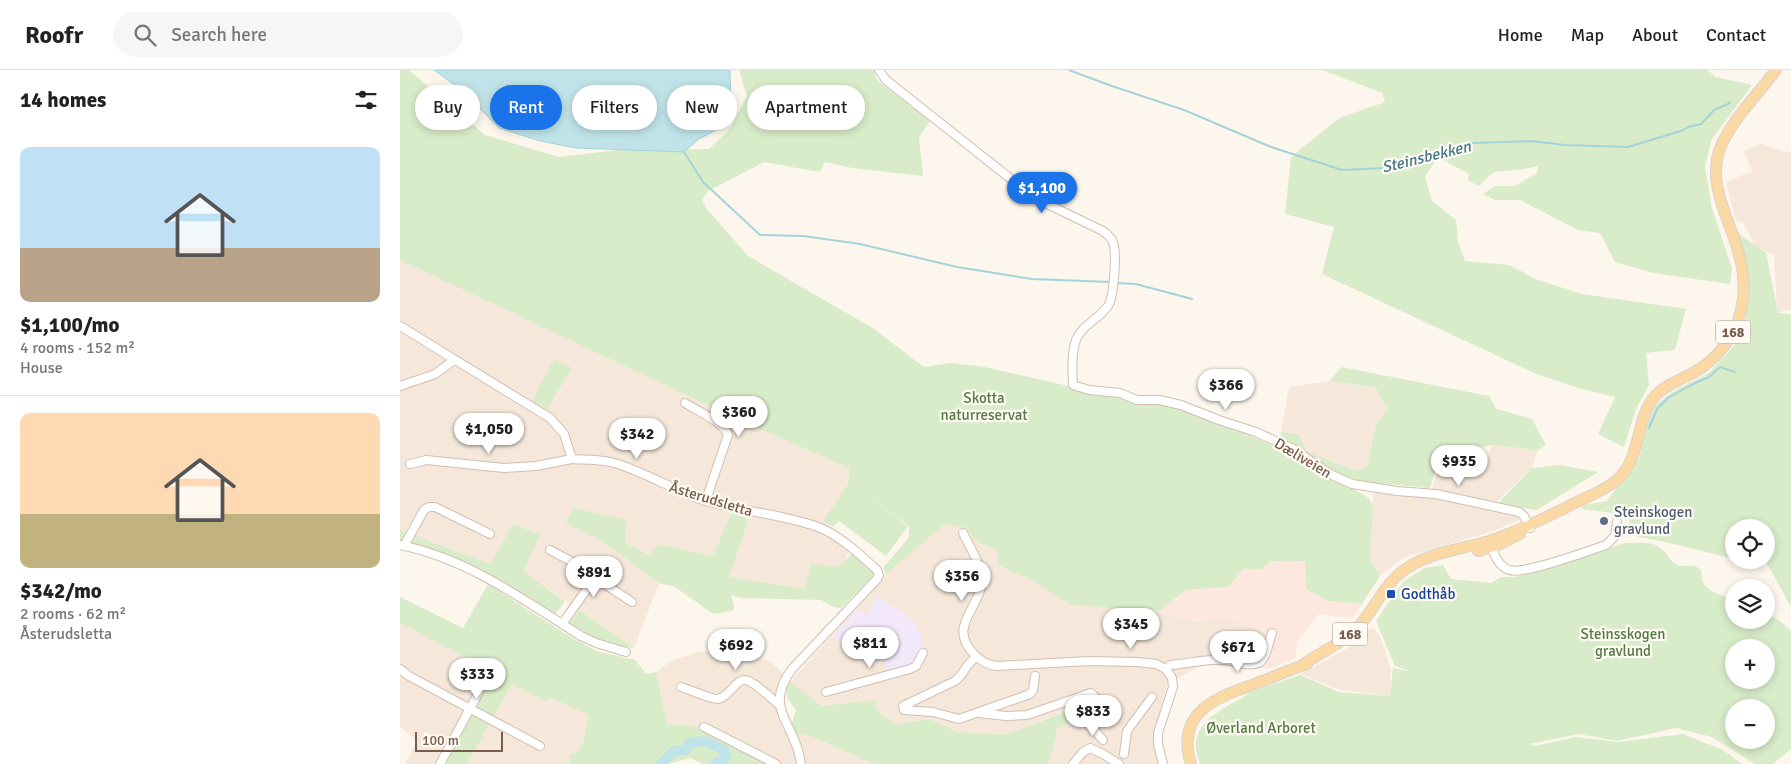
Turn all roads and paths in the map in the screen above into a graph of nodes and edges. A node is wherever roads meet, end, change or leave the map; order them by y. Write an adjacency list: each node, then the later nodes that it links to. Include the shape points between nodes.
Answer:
1 (879, 70): 11 (street, Dæliveien, via 886,80 1026,191 1109,236 1114,249 1113,293 1108,307 1076,339 1073,385 1089,390 1120,392 1137,400 1181,405 1269,437 1343,481 1446,496 1519,512)
2 (1776, 70): 11 (main road, 168, via 1730,130 1717,159 1719,196 1742,272 1742,305 1734,330 1711,361 1656,395 1646,411 1633,457 1619,477 1603,489)
3 (400, 326): 4 (street)
4 (454, 360): 5 (street, via 435,374); 7 (street, via 550,418 564,434)
5 (400, 386)
6 (685, 403): 9 (street, via 727,430)
7 (572, 459): 8 (street, Åsterudsletta, via 504,468 426,460); 9 (street, Åsterudsletta, via 617,464)
8 (410, 464)
9 (706, 500): 31 (street, Åsterudsletta, via 818,528 850,546 879,575 792,669 783,684)
10 (1617, 522): 14 (street, via 1614,536 1606,545 1528,570 1508,570 1498,562)
11 (1532, 525): 14 (main road, 168)
12 (963, 533): 23 (street, via 981,572 980,588 963,632 966,646)
13 (490, 534): 15 (street, via 435,507 428,507)
14 (1490, 544): 44 (main road, 168, via 1429,558 1406,568 1387,589 1369,621 1354,638 1334,652 1226,694 1206,705 1188,734)
15 (402, 545): 19 (street, via 437,555 492,579)
16 (550, 550): 17 (street, via 576,564)
17 (594, 579): 18 (street); 19 (street)
18 (632, 602)
19 (562, 624): 21 (street, via 596,643)
20 (1272, 633): 24 (street, via 1263,659 1258,663 1204,660)
21 (626, 652)
22 (923, 653): 29 (street, via 916,666)
23 (977, 657): 33 (street, via 967,662 962,676 955,681 903,706 906,712 933,712 959,719); 43 (street, via 982,662 997,666 1089,661 1137,662 1156,664 1166,669 1172,678 1172,687 1158,733)
24 (1170, 665)
25 (493, 666): 32 (street)
26 (400, 669): 32 (street)
27 (1035, 676): 33 (street, via 1030,694)
28 (681, 687): 31 (street, via 718,700 744,680)
29 (826, 692)
30 (1152, 698): 37 (street, via 1127,731)
31 (780, 705): 40 (street, via 796,740)
32 (470, 709): 36 (street); 38 (street)
33 (974, 713): 35 (street, via 1027,716 1091,694 1097,699 1092,726)
34 (704, 727): 39 (street)
35 (1103, 740)
36 (540, 746)
37 (1124, 754)
38 (440, 764)
39 (776, 764)
40 (801, 764)
41 (1073, 764): 42 (street, via 1090,748)
42 (1120, 764)
43 (1163, 764)
44 (1191, 764)

